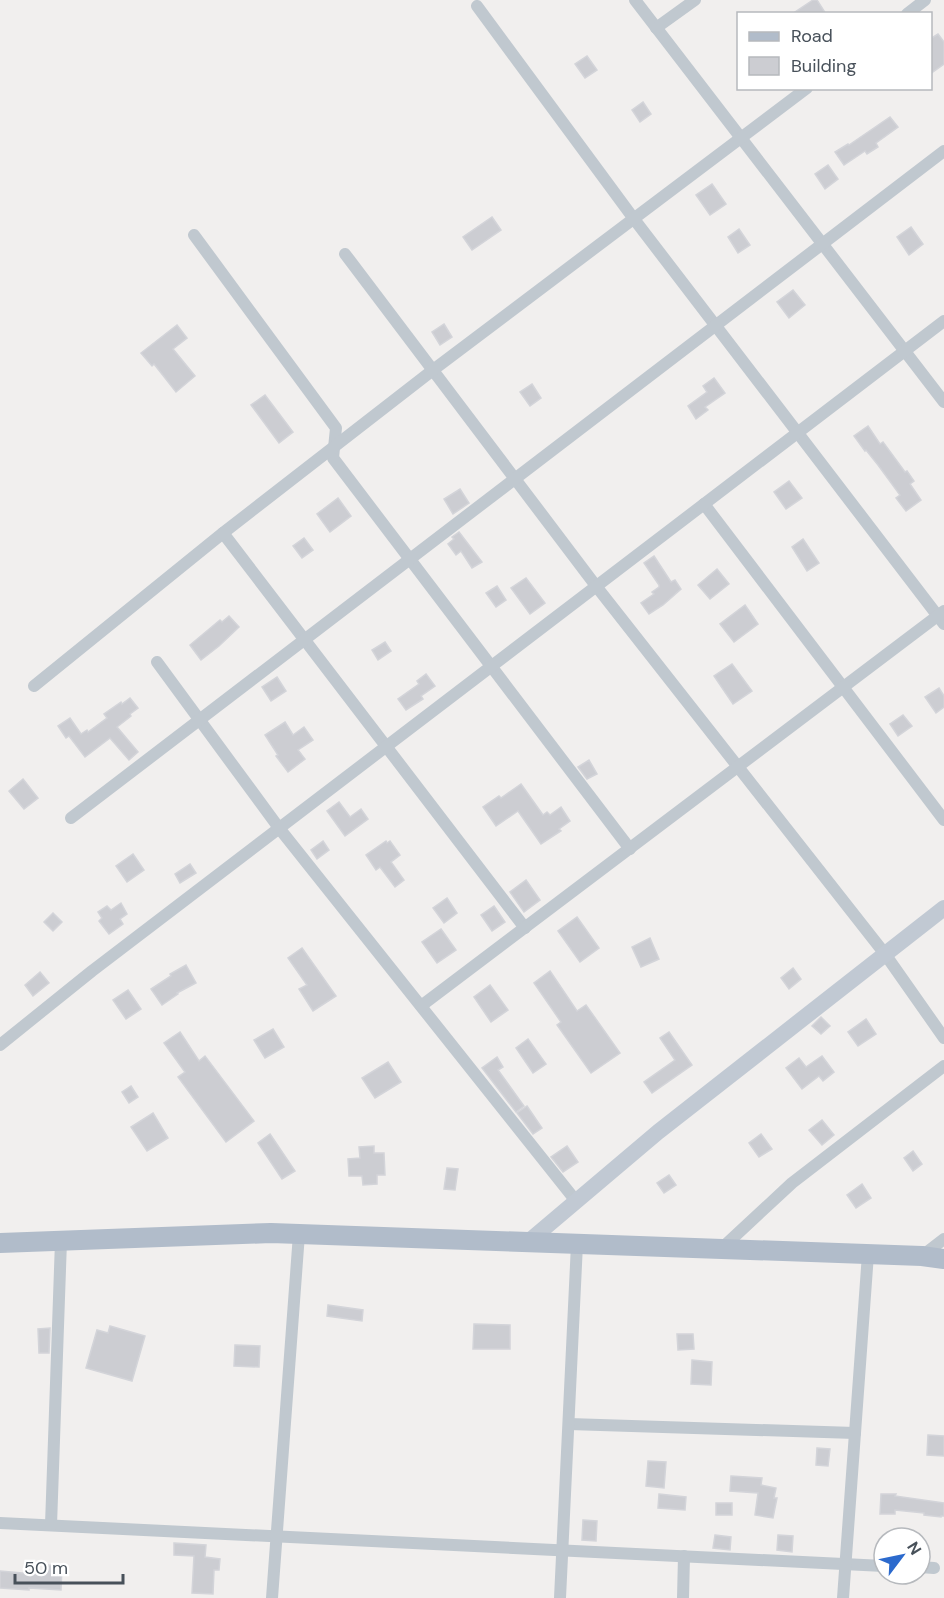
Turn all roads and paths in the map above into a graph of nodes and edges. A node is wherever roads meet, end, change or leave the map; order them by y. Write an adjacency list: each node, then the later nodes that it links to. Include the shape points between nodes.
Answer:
1 (635, 0): 6 (street)
2 (695, 0): 6 (street)
3 (925, 0): 5 (street)
4 (477, 6): 10 (street)
5 (910, 12)
6 (656, 28): 8 (street)
7 (804, 90): 8 (street)
8 (741, 138): 10 (street); 12 (street)
9 (944, 151): 12 (street)
10 (634, 219): 15 (street); 17 (street)
11 (194, 235): 20 (street, via 336,428)
12 (822, 244): 15 (street); 16 (street)
13 (345, 254): 17 (street)
14 (944, 321): 16 (street)
15 (715, 326): 19 (street); 21 (street)
16 (904, 351): 18 (street); 19 (street)
17 (433, 370): 20 (street); 21 (street)
18 (944, 402)
19 (797, 432): 22 (street); 26 (street)
20 (334, 447): 23 (street); 24 (street, via 333,458)
21 (515, 478): 24 (street); 25 (street)
22 (704, 504): 25 (street); 31 (street)
23 (223, 533): 27 (street); 30 (street)
24 (410, 559): 27 (street); 29 (street)
25 (596, 586): 29 (street); 34 (street)
26 (942, 617): 31 (street)
27 (304, 639): 32 (street); 33 (street)
28 (157, 662): 32 (street)
29 (491, 666): 33 (street); 38 (street)
30 (34, 686)
31 (843, 687): 34 (street); 36 (street)
32 (199, 720): 35 (street); 37 (street)
33 (386, 746): 37 (street); 40 (street)
34 (738, 767): 38 (street); 41 (street)
35 (71, 818)
36 (944, 820)
37 (279, 828): 42 (street); 44 (street)
38 (630, 849): 40 (street)
39 (944, 908): 41 (street)
40 (525, 928): 42 (street)
41 (885, 954): 43 (street); 46 (street)
42 (421, 1006): 46 (street)
43 (944, 1038)
44 (0, 1045)
45 (944, 1066): 53 (street, via 792,1183)
46 (576, 1201): 50 (street)
47 (299, 1234): 49 (main road); 50 (main road); 61 (street)
48 (944, 1239): 55 (street)
49 (61, 1241): 51 (main road); 60 (street)
50 (528, 1242): 52 (main road)
51 (0, 1243)
52 (577, 1244): 53 (main road); 57 (street)
53 (721, 1249): 54 (main road)
54 (868, 1254): 55 (main road); 58 (street)
55 (922, 1256): 56 (main road)
56 (944, 1258)
57 (569, 1424): 58 (street); 62 (street)
58 (855, 1433): 64 (street)
59 (0, 1523): 60 (street)
60 (51, 1525): 61 (street)
61 (276, 1536): 62 (street); 66 (street)
62 (563, 1550): 63 (street); 67 (street)
63 (684, 1556): 64 (street); 68 (street)
64 (846, 1564): 65 (street); 69 (street)
65 (872, 1565)
66 (272, 1598)
67 (560, 1598)
68 (683, 1598)
69 (843, 1598)

